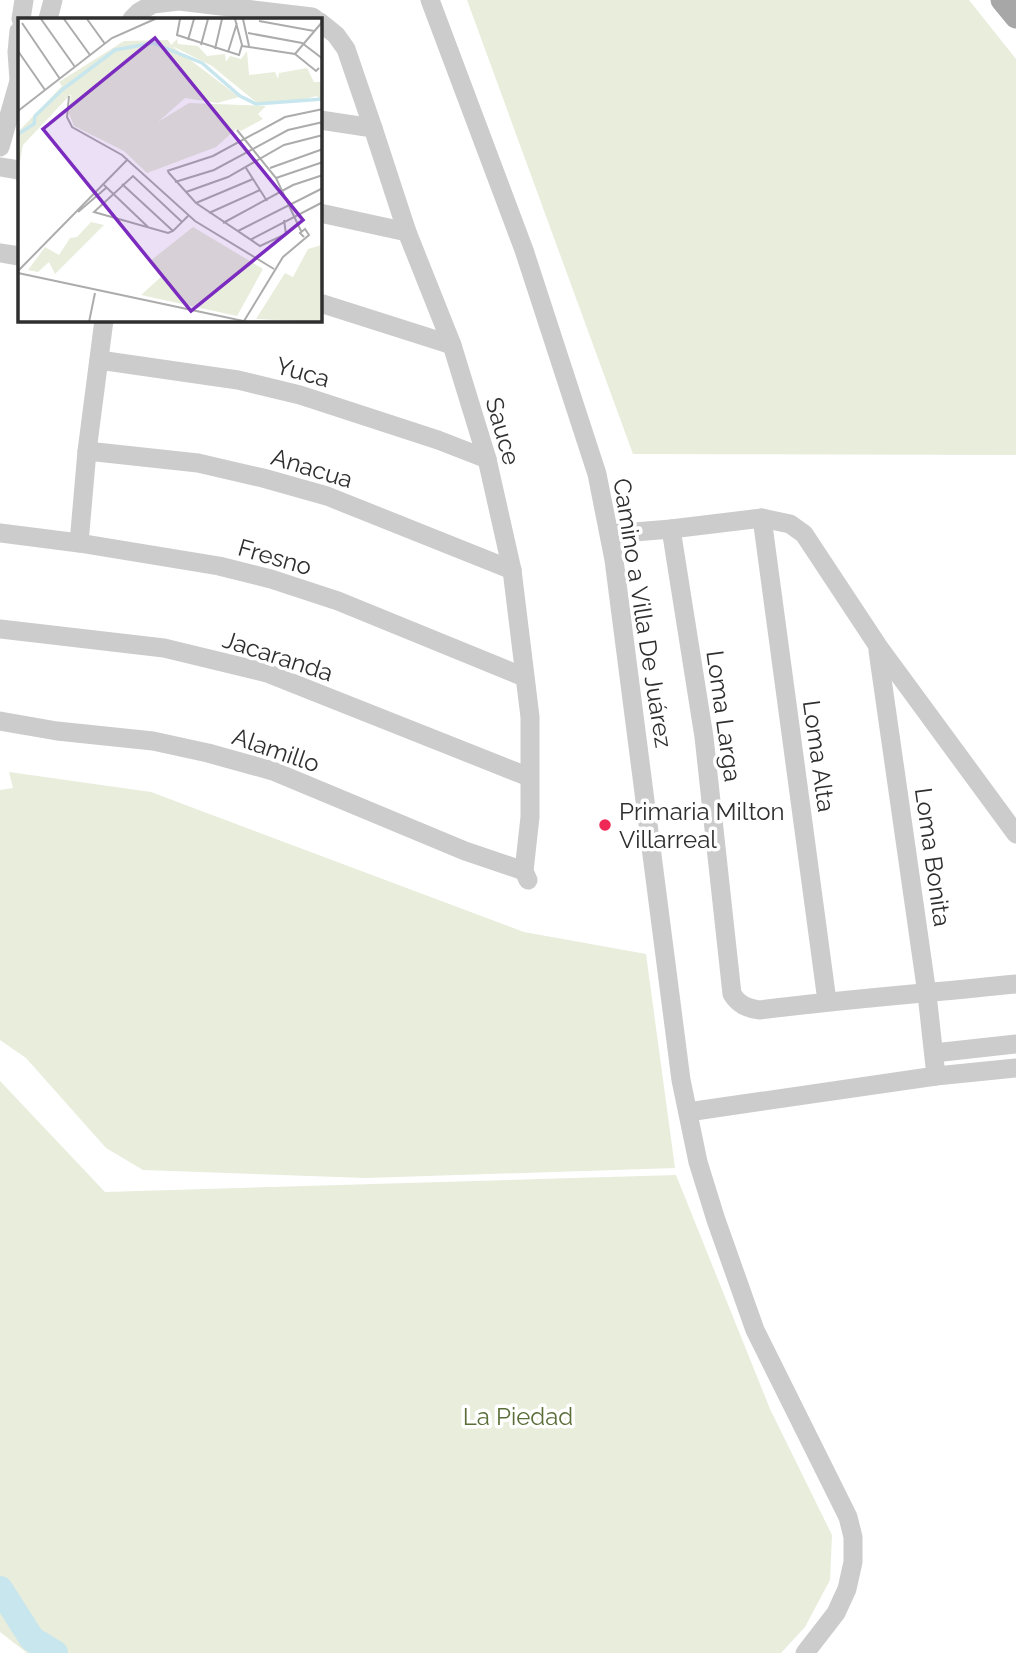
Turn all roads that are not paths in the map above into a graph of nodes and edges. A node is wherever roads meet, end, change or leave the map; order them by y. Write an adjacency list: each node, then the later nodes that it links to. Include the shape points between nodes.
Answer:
1 (24, 0): 6 (street)
2 (53, 0): 7 (street)
3 (430, 0): 31 (street, Camino a Villa De Juárez, via 524,250 597,474)
4 (1002, 0): 5 (main road)
5 (1016, 17)
6 (21, 18)
7 (48, 18)
8 (133, 18): 9 (street, via 153,4 179,1)
9 (314, 18)
10 (322, 24): 14 (street, Sauce, via 346,49)
11 (18, 42): 12 (street)
12 (15, 74): 15 (street)
13 (322, 120): 14 (street)
14 (373, 128): 19 (street, Sauce)
15 (0, 147)
16 (0, 167): 17 (street)
17 (18, 170)
18 (322, 213): 19 (street)
19 (407, 232): 24 (street, Sauce)
20 (0, 253): 21 (street)
21 (18, 256)
22 (322, 304): 24 (street)
23 (104, 322): 25 (street)
24 (452, 345): 27 (street, Sauce)
25 (99, 359): 26 (street); 27 (street, Yuca, via 238,380 300,395)
26 (87, 451): 32 (street); 33 (street, Anacua, via 198,463 263,478 327,496)
27 (487, 459): 33 (street, Sauce)
28 (762, 518): 29 (street); 35 (street, via 790,524 804,534); 43 (street, Loma Alta)
29 (671, 529): 31 (street); 43 (street, Loma Larga, via 704,737 732,993 742,1005 759,1010)
30 (0, 533): 32 (street, Fresno)
31 (610, 534): 48 (street, Camino a Villa De Juárez)
32 (79, 543): 36 (street, Fresno, via 271,579 338,601)
33 (512, 570): 36 (street, Sauce)
34 (0, 629): 38 (street, Jacaranda, via 164,648 267,673)
35 (878, 646): 39 (street); 42 (street, Loma Bonita)
36 (524, 677): 38 (street, Sauce, via 530,717)
37 (0, 721): 40 (street, Alamillo, via 153,741 273,771)
38 (529, 777): 40 (street, Sauce)
39 (1016, 834)
40 (526, 876)
41 (1016, 984): 42 (street)
42 (927, 994): 43 (street); 45 (street, Loma Bonita)
43 (827, 1002)
44 (1016, 1044): 45 (street)
45 (934, 1053): 47 (street, Loma Bonita)
46 (1016, 1068): 47 (street)
47 (936, 1076): 48 (street)
48 (688, 1112): 49 (street, Camino a Villa De Juárez, via 698,1162 755,1331 848,1517 853,1537 847,1589 836,1613)
49 (805, 1653)

